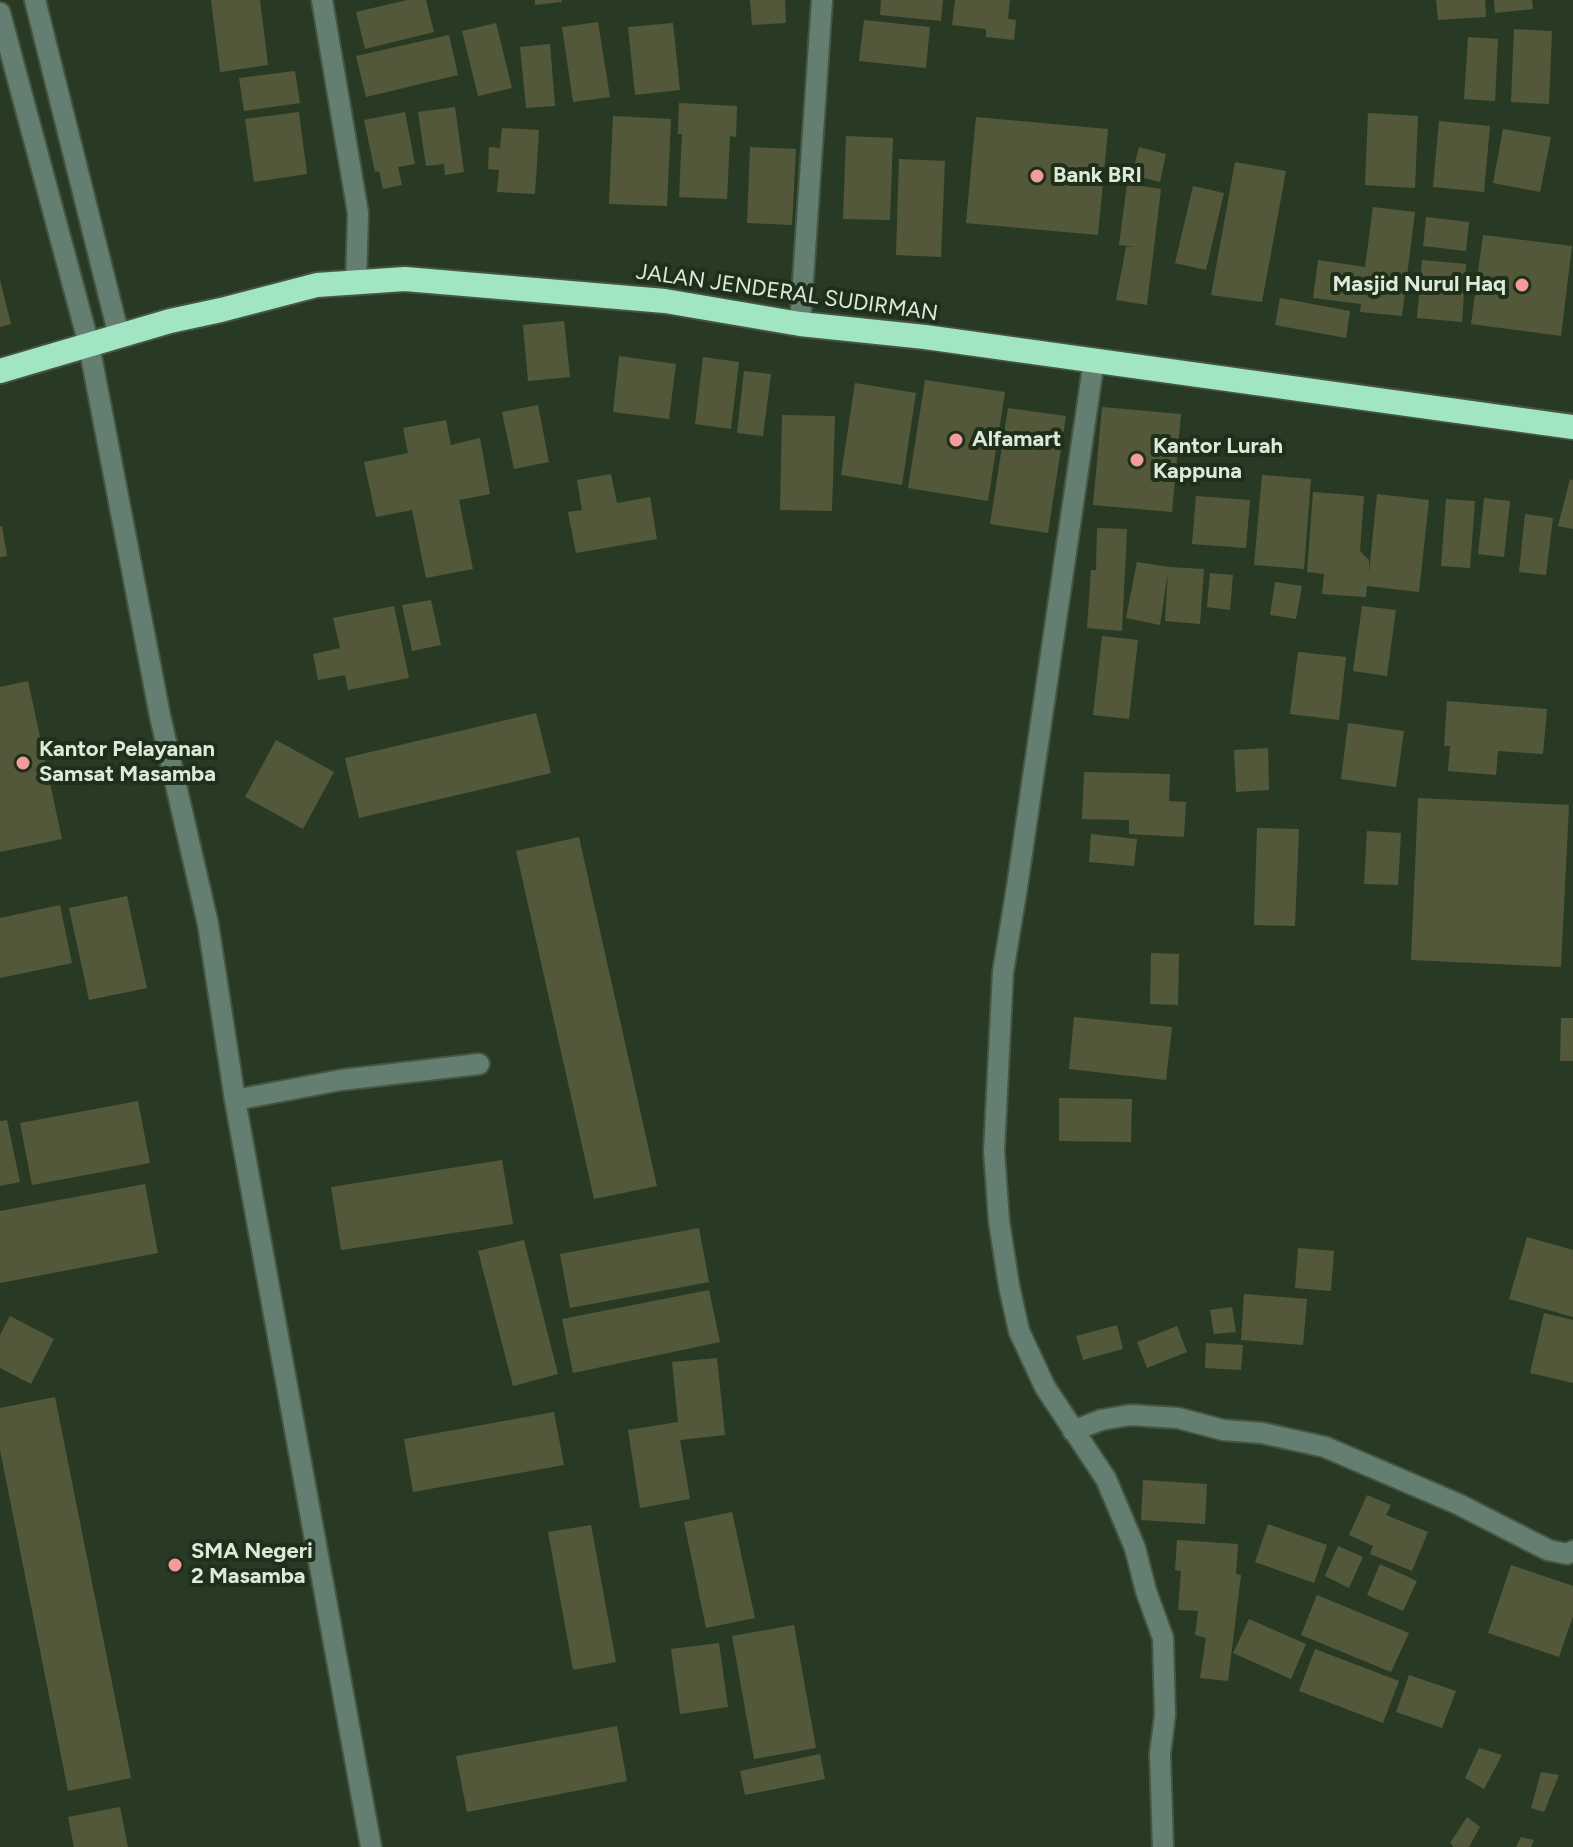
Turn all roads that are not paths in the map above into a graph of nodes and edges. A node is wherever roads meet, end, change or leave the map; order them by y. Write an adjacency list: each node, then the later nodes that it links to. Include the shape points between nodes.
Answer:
1 (35, 0): 7 (street)
2 (322, 0): 5 (street, via 358,213)
3 (822, 0): 6 (street)
4 (0, 13): 8 (street)
5 (356, 283): 6 (highway, JALAN JENDERAL SUDIRMAN, via 405,279 575,292); 7 (highway, JALAN JENDERAL SUDIRMAN, via 317,285)
6 (800, 324): 9 (highway, JALAN JENDERAL SUDIRMAN)
7 (119, 336): 8 (highway, JALAN JENDERAL SUDIRMAN)
8 (89, 345): 10 (highway, JALAN JENDERAL SUDIRMAN); 13 (street, via 160,716 208,924)
9 (1094, 360): 11 (highway, JALAN JENDERAL SUDIRMAN); 14 (street, via 1003,972 994,1151 999,1221 1019,1331)
10 (0, 371)
11 (1573, 427)
12 (479, 1064): 13 (street, via 341,1080)
13 (235, 1100): 16 (street)
14 (1073, 1431): 15 (street, via 1130,1415 1178,1418 1325,1447 1458,1504 1548,1550); 17 (street, via 1121,1512 1163,1638)
15 (1573, 1551)
16 (371, 1847)
17 (1163, 1847)

